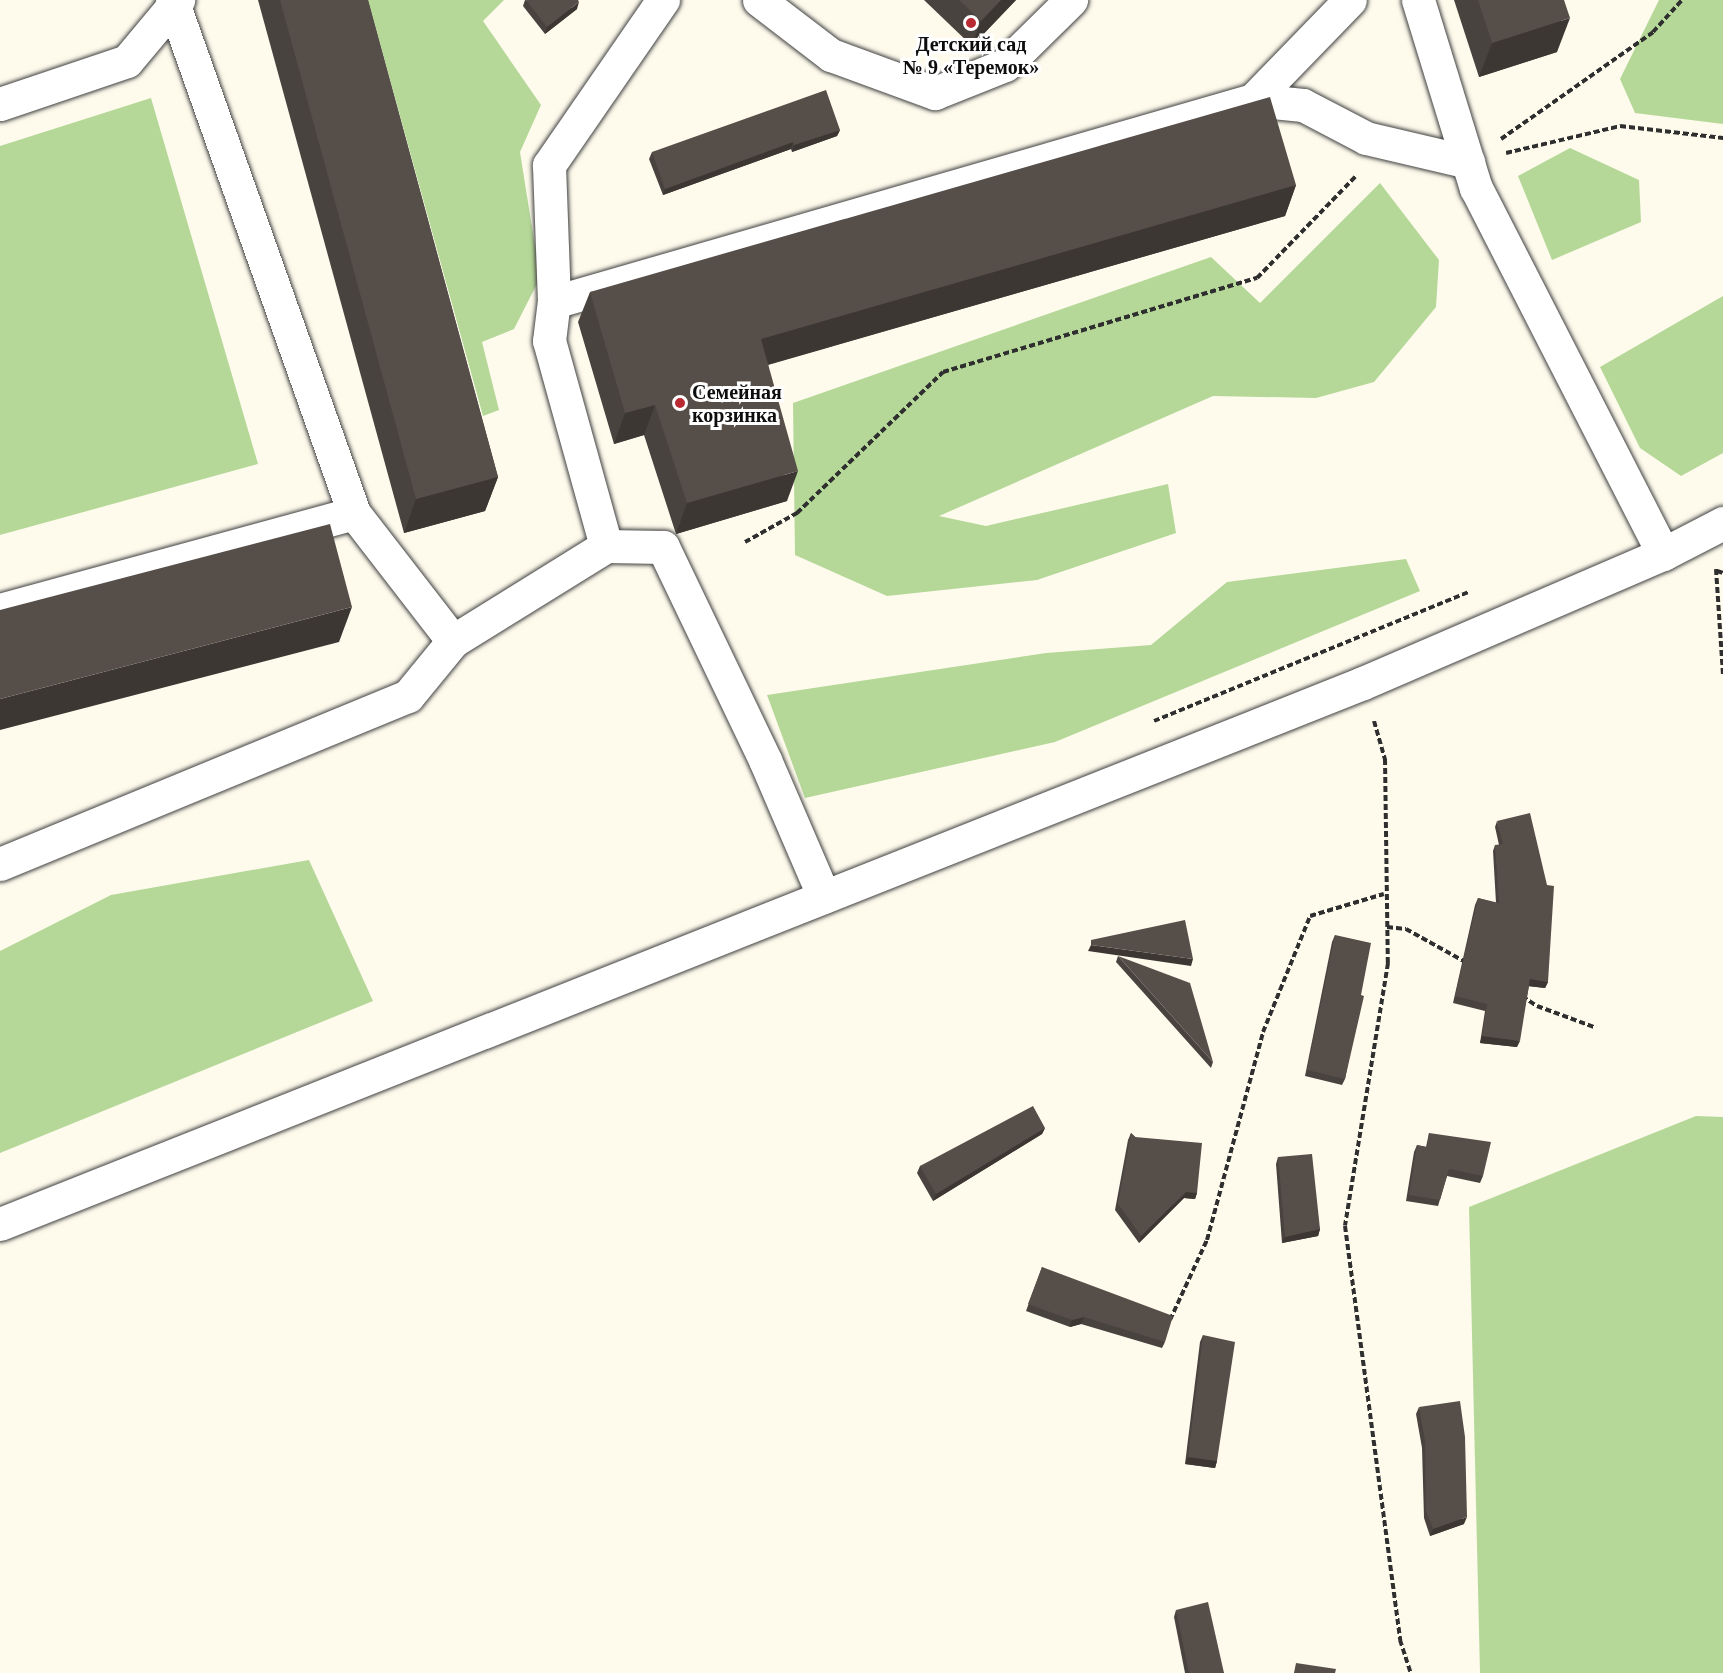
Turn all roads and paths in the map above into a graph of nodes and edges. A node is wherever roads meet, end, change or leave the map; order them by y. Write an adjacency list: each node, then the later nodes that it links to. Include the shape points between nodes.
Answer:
1 (663, 0): 13 (street, via 549,165)
2 (759, 0): 3 (street, via 831,55 935,93 1005,65)
3 (1071, 0)
4 (1350, 0): 8 (street)
5 (1418, 0): 12 (street)
6 (1682, 0): 12 (path, via 1653,32)
7 (175, 1): 9 (street, via 128,61); 14 (street)
8 (1253, 100): 11 (street, via 1303,105 1366,138); 13 (street)
9 (0, 104)
10 (1723, 138): 12 (path, via 1620,126)
11 (1388, 143): 12 (street); 16 (path, via 1257,278 943,372 797,513)
12 (1468, 162): 18 (street, via 1476,189)
13 (554, 302): 17 (street, via 549,341)
14 (354, 513): 21 (street); 22 (street)
15 (1713, 528): 18 (street); 19 (path)
16 (745, 542)
17 (606, 546): 22 (street); 27 (street, via 663,547 765,760)
18 (1663, 554): 24 (street)
19 (1717, 572): 20 (path); 23 (path)
20 (1723, 573)
21 (0, 610)
22 (453, 641): 25 (street, via 408,696)
23 (1723, 675)
24 (1363, 683): 26 (path, via 1385,759); 27 (street)
25 (0, 864)
26 (1384, 894): 28 (path); 33 (path, via 1310,916 1263,1032 1207,1240)
27 (824, 897): 32 (street)
28 (1387, 927): 29 (path, via 1406,929); 34 (path, via 1388,963 1345,1226 1400,1640)
29 (1477, 969)
30 (1518, 993): 31 (path, via 1537,1006)
31 (1594, 1027)
32 (0, 1224)
33 (1168, 1324)
34 (1412, 1673)

